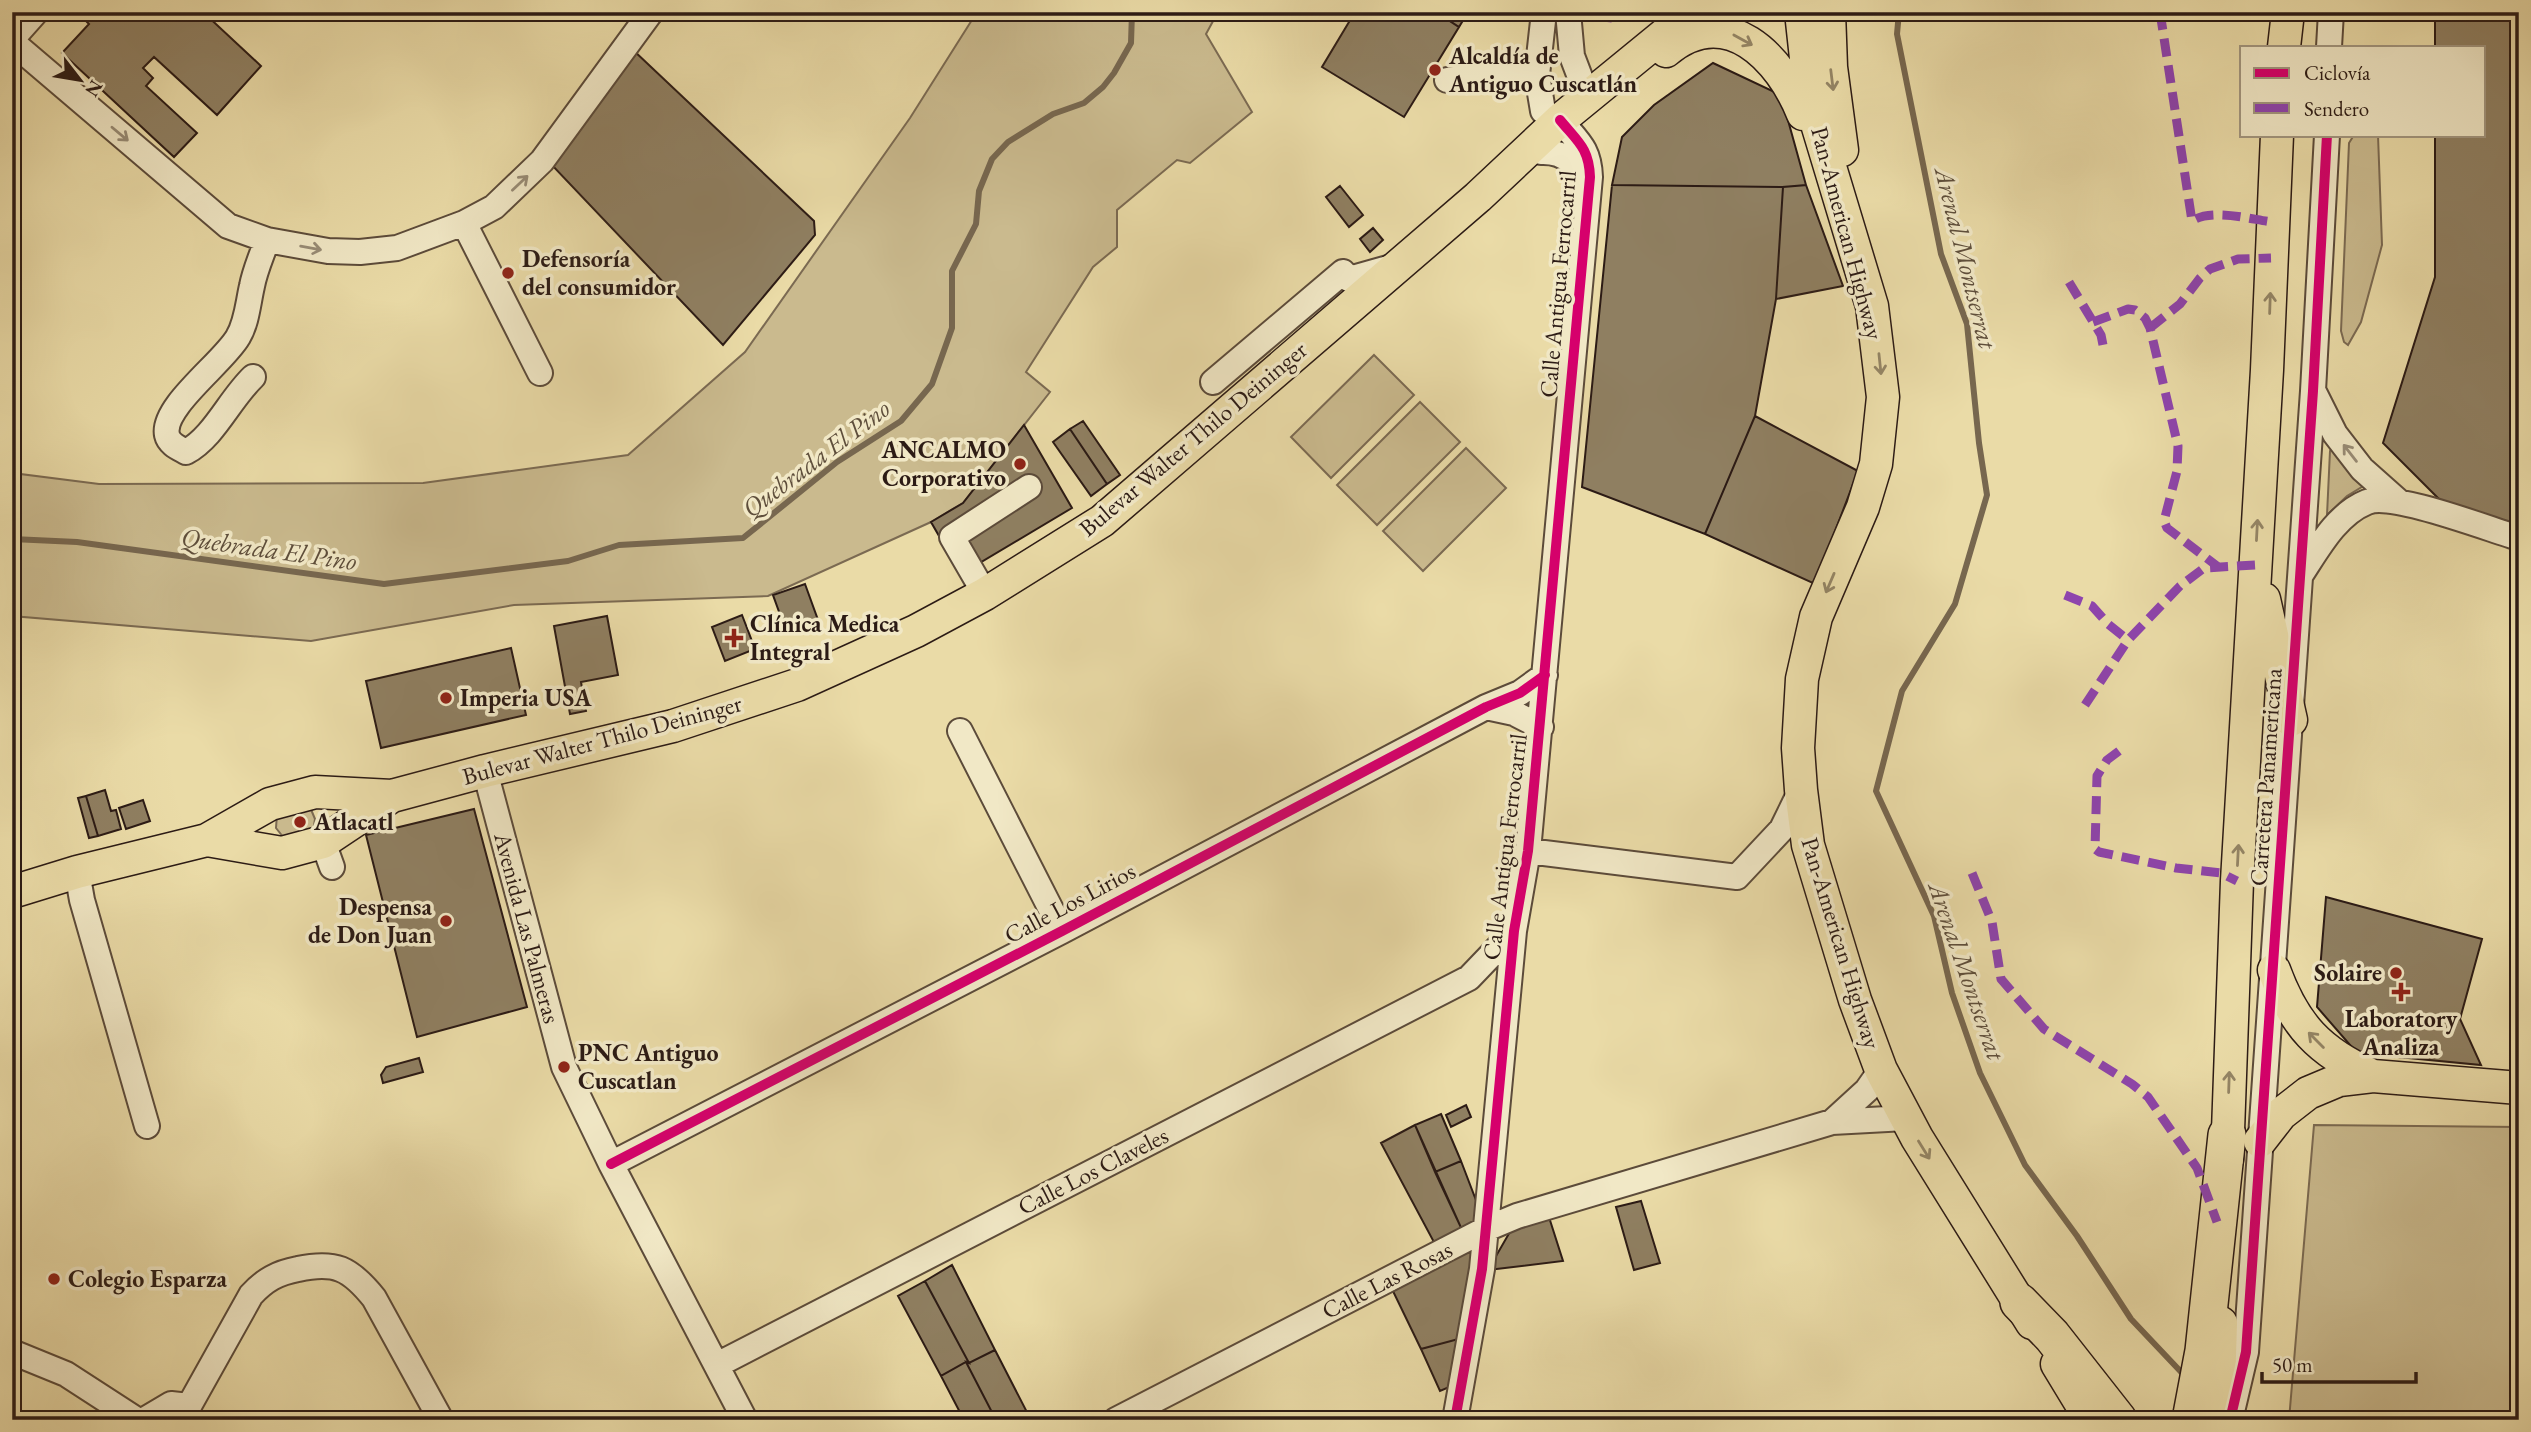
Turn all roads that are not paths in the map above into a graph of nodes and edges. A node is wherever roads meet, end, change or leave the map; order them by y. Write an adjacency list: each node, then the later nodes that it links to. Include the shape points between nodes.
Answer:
1 (36, 12): 11 (street)
2 (651, 12): 24 (street, one-way to 2, via 494,207 542,161)
3 (1568, 12): 17 (street, via 1572,56)
4 (1801, 12): 26 (main road, Pan-American Highway, via 1811,104)
5 (1829, 12): 28 (main road, one-way to 28, via 1837,119)
6 (2275, 12): 12 (main road)
7 (2288, 12): 13 (main road)
8 (2331, 12): 14 (street)
9 (1545, 13): 15 (street)
10 (1680, 16): 17 (main road, via 1637,38); 18 (main road, Bulevar Walter Thilo Deininger)
11 (12, 41): 25 (street, one-way to 25, via 228,226)
12 (2276, 46)
13 (2284, 46)
14 (2329, 46)
15 (1538, 66): 16 (street); 18 (street, via 1537,75)
16 (1447, 80)
17 (1583, 85): 18 (main road); 21 (main road, via 1515,156)
18 (1557, 121): 21 (main road, Bulevar Walter Thilo Deininger); 22 (main road, via 1492,165); 23 (street, Calle Antigua Ferrocarril, via 1589,159); 26 (main road, one-way to 26, via 1692,34 1725,31 1767,55 1791,85 1829,194)
19 (2277, 136): 37 (main road, one-way to 19)
20 (2329, 142): 32 (street, Carretera Panamericana)
21 (1528, 157): 22 (main road, Bulevar Walter Thilo Deininger); 23 (street, Calle Antigua Ferrocarril, via 1550,152 1569,160 1580,174)
22 (1478, 197): 27 (main road, Bulevar Walter Thilo Deininger)
23 (1587, 203): 39 (street, Calle Antigua Ferrocarril)
24 (464, 223): 25 (street, one-way to 24, via 360,253 397,248); 29 (street)
25 (267, 240): 30 (street, via 239,337 186,394 167,423 167,437 173,445 186,452 200,445)
26 (1856, 254): 28 (main road, Pan-American Highway)
27 (1399, 265): 31 (street, via 1349,279 1343,272); 38 (main road, Bulevar Walter Thilo Deininger, via 1102,521)
28 (1872, 306): 45 (main road, Pan-American Highway, one-way to 45, via 1883,397 1878,452 1863,507 1816,617 1802,679)
29 (540, 373)
30 (253, 377)
31 (1213, 382)
32 (2314, 391): 34 (street, one-way to 32, via 2362,469 2335,434); 36 (street, Carretera Panamericana)
33 (1029, 487): 38 (street, via 952,537)
34 (2398, 501): 35 (street); 36 (street, via 2370,500 2351,510 2327,535)
35 (2519, 538)
36 (2300, 576): 41 (street, Carretera Panamericana)
37 (2254, 578): 41 (main road, via 2266,605); 66 (main road, one-way to 37, via 2237,881)
38 (985, 594): 44 (main road, Bulevar Walter Thilo Deininger, via 916,631 741,705)
39 (1545, 675): 40 (street, Calle Los Lirios, via 1520,693); 42 (street, Calle Antigua Ferrocarril)
40 (1486, 707): 42 (street, via 1514,713); 55 (street, Calle Los Lirios)
41 (2291, 720): 57 (street, Carretera Panamericana)
42 (1541, 727): 50 (street, Calle Antigua Ferrocarril)
43 (960, 731): 55 (street)
44 (485, 771): 47 (main road, Bulevar Walter Thilo Deininger); 67 (street, Avenida Las Palmeras, via 564,1067)
45 (1801, 790): 50 (street, via 1782,829 1737,877); 60 (main road, Pan-American Highway, via 1808,845 1821,893)
46 (315, 792): 47 (main road, Bulevar Walter Thilo Deininger); 48 (main road, Bulevar Walter Thilo Deininger); 52 (main road, via 328,816)
47 (392, 796): 52 (main road, Bulevar Walter Thilo Deininger)
48 (270, 804): 49 (main road, Bulevar Walter Thilo Deininger); 51 (main road, via 264,832)
49 (220, 850): 51 (main road, Bulevar Walter Thilo Deininger); 53 (main road, Bulevar Walter Thilo Deininger)
50 (1528, 851): 56 (street, Calle Antigua Ferrocarril)
51 (282, 853): 52 (main road, Bulevar Walter Thilo Deininger)
52 (328, 854)
53 (77, 872): 54 (main road, Bulevar Walter Thilo Deininger); 65 (street)
54 (12, 892)
55 (1062, 932): 67 (street, Calle Los Lirios)
56 (1514, 932): 58 (street, Calle Los Claveles); 59 (street, Calle Antigua Ferrocarril)
57 (2274, 970): 61 (main road, one-way to 57, via 2320,1046 2300,1024); 66 (street, Carretera Panamericana)
58 (1469, 978): 59 (street); 71 (street, Calle Los Claveles)
59 (1510, 992): 68 (street, Calle Antigua Ferrocarril)
60 (1881, 1070): 63 (main road, Pan-American Highway); 64 (street, Calle Las Rosas, via 1867,1090)
61 (2373, 1076): 62 (main road); 66 (main road, via 2339,1080 2308,1093)
62 (2519, 1088)
63 (1906, 1118): 64 (street, Calle Las Rosas); 69 (main road, Pan-American Highway, one-way to 69)
64 (1832, 1122): 68 (street, Calle Las Rosas)
65 (147, 1126)
66 (2244, 1138): 81 (highway); 82 (main road); 83 (street, Carretera Panamericana, via 2246,1352)
67 (611, 1164): 71 (street, Avenida Las Palmeras)
68 (1486, 1228): 77 (street, Calle Las Rosas); 78 (street, Calle Antigua Ferrocarril)
69 (2019, 1302): 79 (main road, Pan-American Highway); 80 (highway)
70 (12, 1352): 73 (street, via 66,1374)
71 (717, 1365): 76 (street, Avenida Las Palmeras)
72 (188, 1413): 74 (street, via 171,1404); 75 (street, via 261,1284 279,1273 328,1265 353,1276 374,1298)
73 (137, 1420)
74 (144, 1420)
75 (441, 1420)
76 (745, 1420)
77 (1116, 1420)
78 (1455, 1420)
79 (2091, 1420)
80 (2118, 1420)
81 (2191, 1420)
82 (2218, 1420)
83 (2230, 1420)

